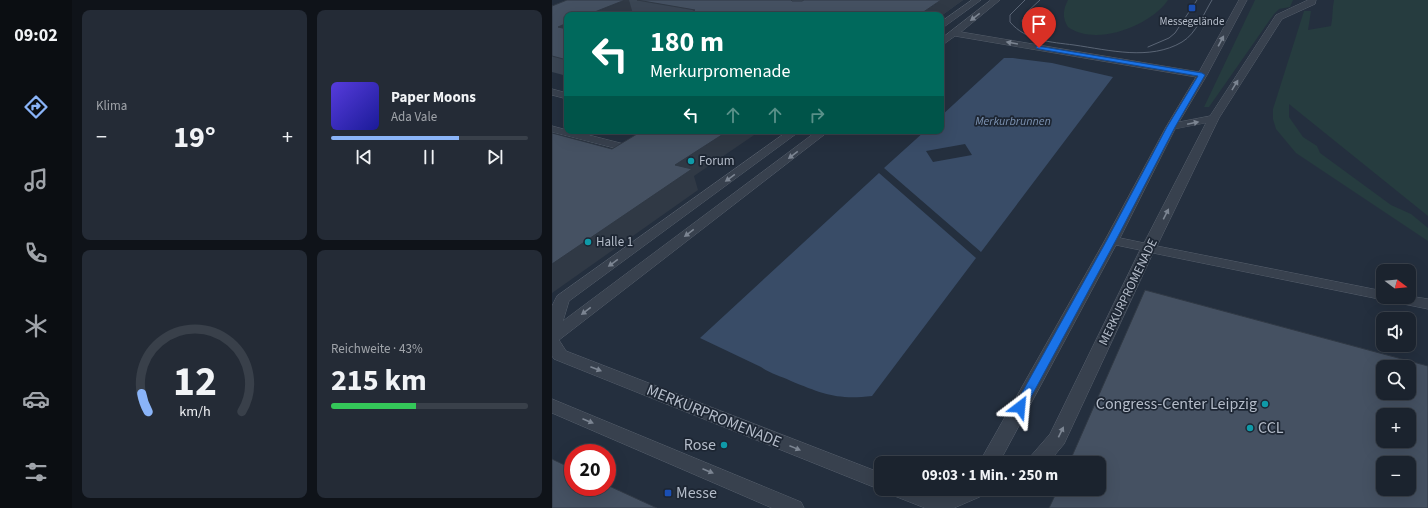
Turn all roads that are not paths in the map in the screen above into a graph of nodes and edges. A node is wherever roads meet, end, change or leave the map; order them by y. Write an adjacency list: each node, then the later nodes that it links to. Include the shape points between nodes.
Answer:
1 (977, 0): 5 (lane)
2 (996, 0): 6 (lane, one-way to 6)
3 (1243, 0): 8 (lane, one-way to 3)
4 (1312, 0): 11 (lane, MERKURPROMENADE, one-way to 4, via 1280,17)
5 (944, 24)
6 (953, 34): 7 (lane); 8 (lane, one-way to 6)
7 (944, 41)
8 (1202, 75): 12 (lane)
9 (552, 92): 10 (lane)
10 (564, 95)
11 (1214, 118): 12 (lane, one-way to 11); 20 (lane, MERKURPROMENADE, one-way to 11)
12 (1171, 127): 19 (lane)
13 (552, 128): 14 (lane)
14 (564, 131)
15 (574, 134): 16 (lane, via 626,148)
16 (650, 134)
17 (791, 134): 22 (lane, one-way to 22)
18 (820, 134): 27 (lane, one-way to 27)
19 (1112, 240): 20 (lane); 30 (lane)
20 (1148, 249): 21 (lane); 31 (lane, MERKURPROMENADE, one-way to 20, via 1057,440)
21 (1376, 295)
22 (562, 299): 25 (lane); 26 (lane)
23 (1416, 302): 24 (lane)
24 (1428, 304)
25 (552, 319)
26 (552, 330)
27 (552, 337)
28 (555, 353): 32 (lane, MERKURPROMENADE, one-way to 32)
29 (552, 406): 36 (lane, one-way to 36)
30 (993, 456)
31 (1043, 456)
32 (874, 479)
33 (915, 496): 35 (lane)
34 (960, 496): 35 (lane)
35 (939, 506)
36 (794, 508)

